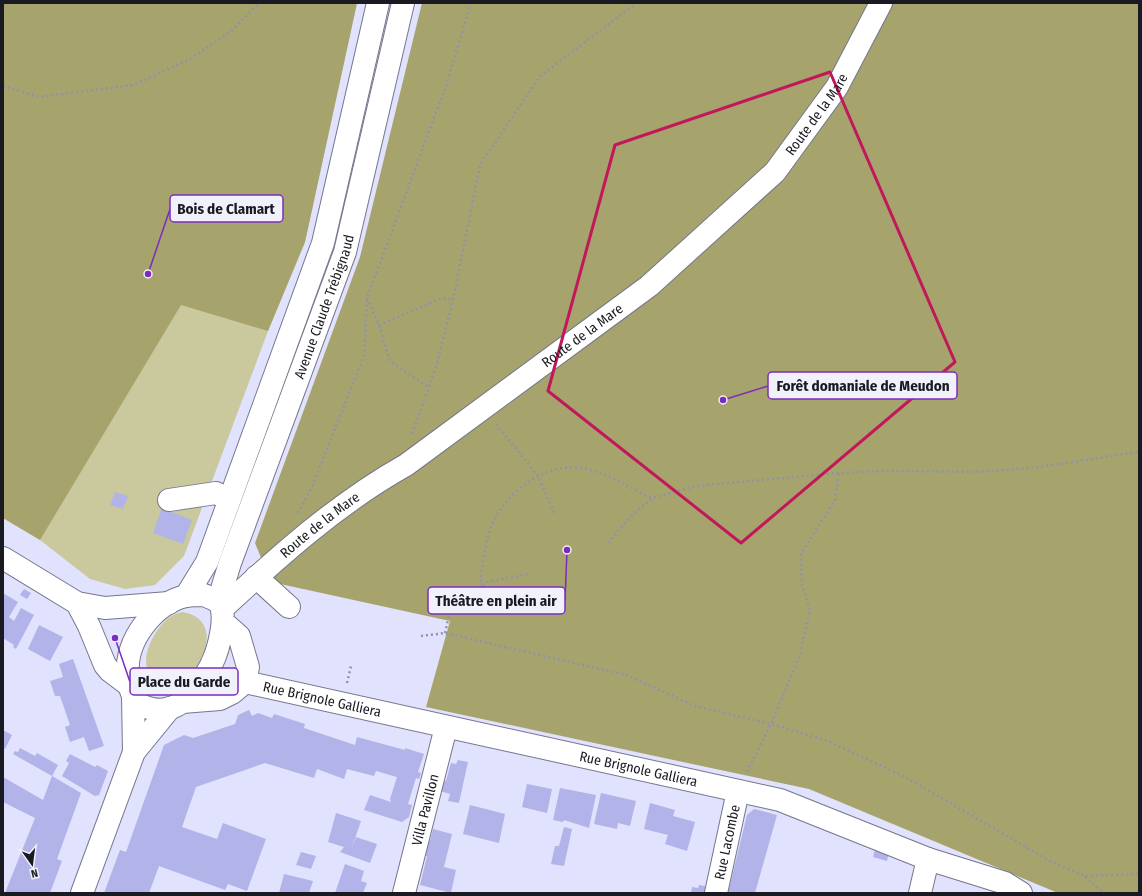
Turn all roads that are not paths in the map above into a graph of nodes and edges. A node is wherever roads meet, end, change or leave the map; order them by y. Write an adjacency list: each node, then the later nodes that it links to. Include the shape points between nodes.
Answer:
1 (378, 3): 5 (street, Avenue Claude Trébignaud, via 323,243)
2 (403, 3): 11 (street, Avenue Claude Trébignaud, via 346,252 230,563)
3 (881, 3): 7 (street, Route de la Mare, via 837,87 775,172 649,286 406,464 372,484)
4 (169, 500): 5 (street, via 216,493)
5 (228, 500): 8 (street, Avenue Claude Trébignaud, via 207,562)
6 (3, 558): 9 (street)
7 (256, 577): 10 (street); 11 (street, Route de la Mare)
8 (178, 599): 9 (street, via 106,608); 11 (street, via 204,595); 13 (street, via 144,623 132,646 128,667)
9 (77, 603): 13 (street, via 105,665)
10 (289, 607)
11 (221, 611): 12 (street, via 239,636 248,667); 14 (street, via 220,639 212,664)
12 (245, 682): 14 (street, via 220,699); 15 (street, Rue Brignole Galliera)
13 (131, 691): 14 (street, via 139,704 149,708 159,710); 16 (street)
14 (176, 705): 16 (street)
15 (446, 727): 17 (street, Rue Brignole Galliera); 20 (street, Villa Pavillon)
16 (134, 752): 19 (street)
17 (738, 791): 18 (street, Rue Brignole Galliera, via 780,800); 21 (street, Rue Lacombe)
18 (928, 859): 22 (street); 23 (street, Rue Brignole Galliera, via 1005,884)
19 (82, 893)
20 (404, 893)
21 (716, 893)
22 (920, 893)
23 (1021, 893)

